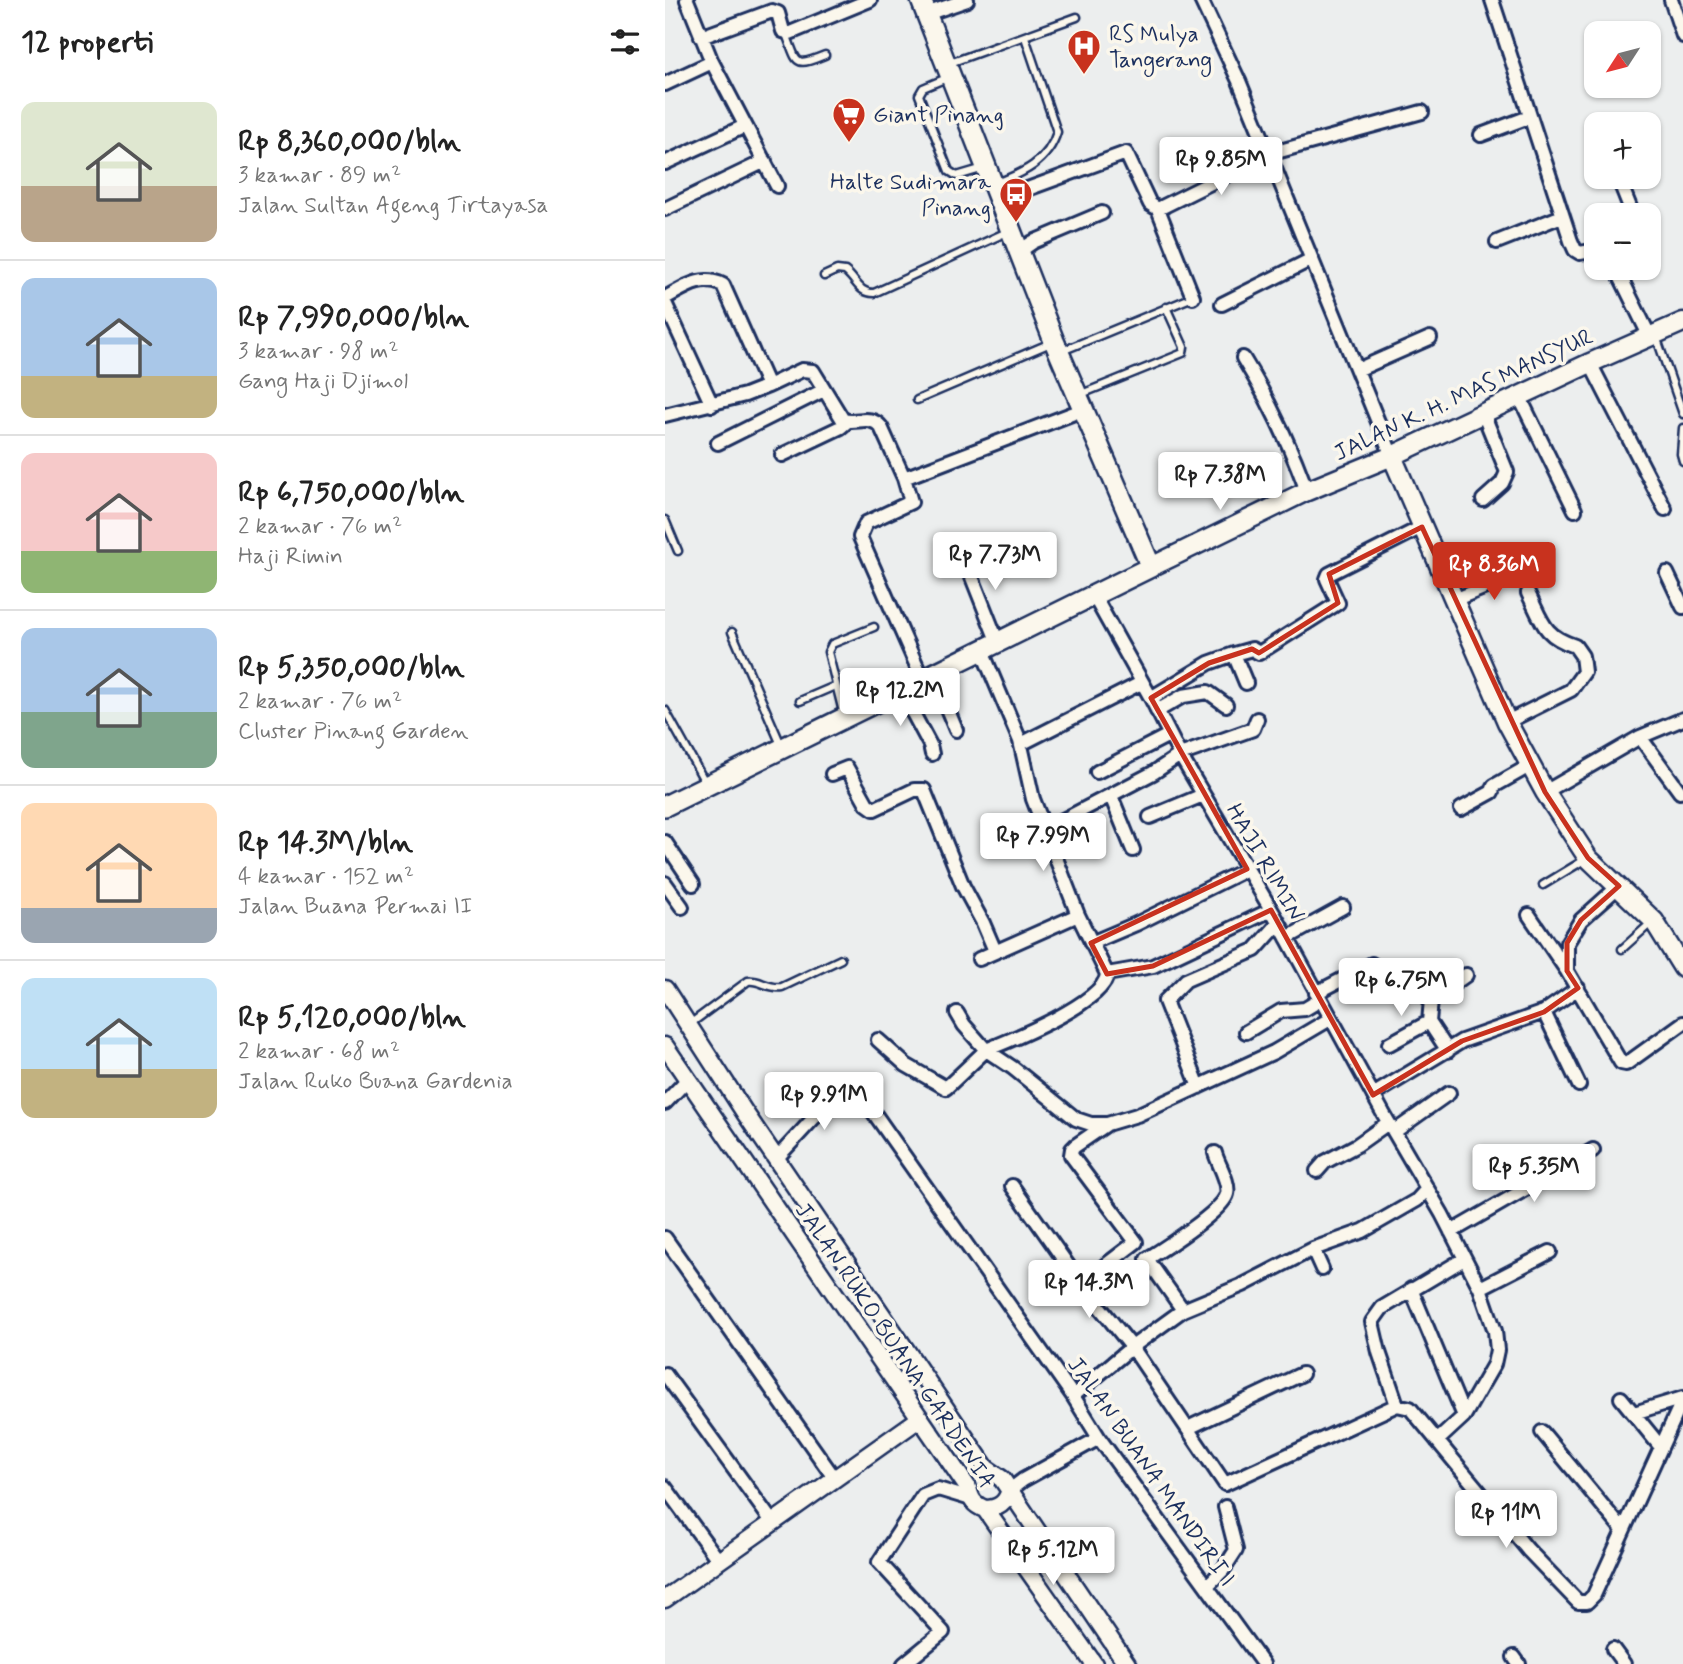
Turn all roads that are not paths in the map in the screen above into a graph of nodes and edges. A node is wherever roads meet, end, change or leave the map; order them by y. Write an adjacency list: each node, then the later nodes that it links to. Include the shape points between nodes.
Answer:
1 (687, 0): 11 (street)
2 (870, 0): 9 (street)
3 (967, 0): 7 (street)
4 (1201, 0): 21 (street)
5 (1492, 0): 18 (street)
6 (1671, 0): 10 (street)
7 (923, 7): 15 (main road)
8 (1077, 17): 12 (lane)
9 (786, 34): 11 (street, via 778,13 772,11); 13 (lane, via 800,63)
10 (1683, 36)
11 (701, 37): 14 (street)
12 (1025, 37): 15 (lane); 24 (lane, via 1057,132 1027,172)
13 (825, 55)
14 (712, 61): 16 (street); 19 (street)
15 (947, 71): 24 (main road); 24 (lane, via 919,95 949,171)
16 (665, 85)
17 (1422, 112): 21 (street)
18 (1529, 117): 20 (street); 29 (street)
19 (745, 126): 22 (street); 23 (street)
20 (1481, 135)
21 (1269, 154): 27 (street); 34 (street)
22 (765, 161): 25 (street); 26 (street)
23 (665, 163)
24 (993, 184): 27 (street, via 1126,153 1150,204); 30 (main road)
25 (777, 186)
26 (665, 209)
27 (1158, 209): 38 (street)
28 (1102, 213): 32 (street)
29 (1562, 216): 31 (street); 33 (street, via 1575,250)
30 (1012, 230): 32 (main road); 35 (lane, via 874,293 860,290 845,271)
31 (1496, 242)
32 (1020, 251): 45 (main road)
33 (1584, 252)
34 (1312, 259): 40 (street); 48 (street)
35 (824, 276)
36 (1623, 280): 43 (street)
37 (665, 298): 49 (street, via 701,279 723,285)
38 (1193, 298): 41 (lane)
39 (665, 303): 54 (street)
40 (1222, 304)
41 (1165, 307): 45 (lane); 53 (lane, via 1183,353)
42 (1683, 322): 43 (main road, JALAN K. H. MAS MANSYUR)
43 (1653, 336): 47 (main road, JALAN K. H. MAS MANSYUR); 56 (lane)
44 (1430, 338): 48 (street)
45 (1057, 347): 52 (lane); 53 (main road)
46 (1243, 358): 65 (street)
47 (1590, 363): 51 (main road, JALAN K. H. MAS MANSYUR); 67 (street)
48 (1357, 370): 62 (street)
49 (768, 386): 50 (street, via 808,369); 54 (street)
50 (824, 390): 58 (street, via 839,417); 60 (street)
51 (1518, 396): 55 (main road, JALAN K. H. MAS MANSYUR); 68 (street)
52 (917, 400)
53 (1080, 403): 64 (street); 73 (main road)
54 (712, 405): 57 (street)
55 (1483, 413): 62 (main road, JALAN K. H. MAS MANSYUR); 66 (street, via 1507,472)
56 (1683, 414)
57 (665, 415)
58 (848, 421): 61 (street); 64 (street, via 876,421)
59 (1683, 428): 63 (lane)
60 (717, 443)
61 (782, 455)
62 (1392, 456): 65 (main road, JALAN K. H. MAS MANSYUR); 70 (main road)
63 (1683, 461)
64 (904, 478): 84 (street, via 911,502 866,523 860,537)
65 (1307, 491): 73 (main road, JALAN K. H. MAS MANSYUR)
66 (1483, 500)
67 (1665, 509)
68 (1575, 510)
69 (665, 520): 71 (lane)
70 (1422, 527): 78 (main road); 83 (street, via 1329,574 1338,603 1259,653 1252,649)
71 (678, 551)
72 (962, 552): 82 (street)
73 (1151, 567): 77 (main road)
74 (1516, 568): 78 (street)
75 (1667, 573): 79 (street)
76 (1528, 593): 97 (street, via 1556,640 1575,646 1584,672 1571,690)
77 (1094, 596): 82 (main road); 85 (street, HAJI RIMIN)
78 (1454, 600): 97 (main road)
79 (1683, 607)
80 (874, 627): 87 (lane, via 832,644 828,652)
81 (731, 632): 102 (lane)
82 (990, 647): 84 (main road); 101 (street)
83 (1234, 654): 86 (street); 89 (street, via 1209,663)
84 (928, 677): 88 (main road); 98 (street)
85 (1141, 682): 89 (street, HAJI RIMIN); 101 (street)
86 (1246, 683)
87 (835, 686): 90 (lane); 94 (lane)
88 (901, 691): 94 (main road); 103 (street)
89 (1151, 698): 93 (street, HAJI RIMIN)
90 (800, 701)
91 (1226, 705): 93 (street, via 1207,692 1183,696)
92 (665, 710): 108 (lane)
93 (1157, 710): 99 (street, HAJI RIMIN)
94 (844, 718): 102 (main road)
95 (1257, 719): 104 (street, via 1253,729)
96 (1683, 719): 100 (street)
97 (1507, 722): 105 (main road)
98 (956, 730)
99 (1169, 736): 104 (street, HAJI RIMIN); 106 (street)
100 (1640, 737): 109 (street); 110 (street)
101 (1021, 744): 116 (street)
102 (782, 749): 108 (main road)
103 (932, 754)
104 (1180, 755): 111 (street, HAJI RIMIN); 112 (street)
105 (1531, 765): 109 (main road); 114 (street)
106 (1097, 772)
107 (832, 774): 135 (street, via 847,768 874,809 914,790 924,790)
108 (707, 786): 113 (main road)
109 (1545, 792): 119 (main road)
110 (1679, 792)
111 (1203, 795): 115 (street); 120 (street, HAJI RIMIN)
112 (1111, 796): 116 (street); 118 (street)
113 (665, 806)
114 (1461, 809)
115 (1150, 817)
116 (1044, 830): 128 (street)
117 (665, 842): 122 (street)
118 (1133, 850)
119 (1588, 858): 123 (lane); 124 (main road)
120 (1247, 869): 127 (street, HAJI RIMIN); 133 (street)
121 (665, 883): 126 (street)
122 (693, 884)
123 (1543, 885)
124 (1619, 886): 130 (main road); 140 (street, via 1574,931 1567,943)
125 (1343, 907): 132 (street)
126 (682, 908)
127 (1271, 910): 131 (street, HAJI RIMIN); 141 (street, via 1153,966)
128 (1077, 915): 133 (street); 135 (street)
129 (1529, 915): 140 (street)
130 (1654, 920): 134 (lane); 137 (main road)
131 (1279, 923): 132 (street, HAJI RIMIN); 161 (street, via 1255,950 1186,980 1165,1001)
132 (1287, 938): 145 (street, HAJI RIMIN)
133 (1091, 943): 141 (street)
134 (1622, 949)
135 (995, 951): 136 (street)
136 (979, 958)
137 (1681, 958)
138 (841, 959): 151 (lane, via 782,987 748,981)
139 (1372, 964): 145 (street)
140 (1567, 971): 143 (street)
141 (1107, 974): 156 (street, via 1103,985 1070,1011)
142 (1465, 975): 149 (street, via 1431,1000)
143 (1578, 988): 146 (street); 150 (street, via 1623,1064)
144 (665, 989): 151 (street, JALAN RUKO BUANA GARDENIA)
145 (1318, 997): 148 (street, HAJI RIMIN); 152 (street, via 1305,1009 1281,1011)
146 (1545, 1012): 157 (street, via 1462,1041); 160 (street)
147 (957, 1013): 156 (street)
148 (1331, 1019): 161 (street); 164 (street, HAJI RIMIN)
149 (1429, 1022): 154 (street); 157 (street)
150 (1683, 1023)
151 (689, 1024): 166 (street, JALAN RUKO BUANA GARDENIA)
152 (1246, 1032)
153 (878, 1040): 156 (street, via 906,1065 946,1088)
154 (1389, 1044)
155 (665, 1046): 158 (street, JALAN RUKO BUANA GARDENIA)
156 (986, 1050): 167 (street, via 1076,1119)
157 (1448, 1051): 164 (street)
158 (688, 1079): 165 (street); 169 (street, JALAN RUKO BUANA GARDENIA)
159 (847, 1082): 172 (street)
160 (1579, 1084)
161 (1199, 1087): 167 (street)
162 (1449, 1093): 168 (street)
163 (862, 1096): 191 (street, JALAN BUANA MANDIRI I)
164 (1373, 1096): 168 (street, HAJI RIMIN)
165 (665, 1102)
166 (745, 1113): 169 (street); 172 (street, JALAN RUKO BUANA GARDENIA)
167 (1107, 1124): 182 (street, via 1075,1146 1071,1155 1136,1242)
168 (1391, 1127): 173 (street, via 1325,1162); 175 (street, HAJI RIMIN)
169 (722, 1129): 187 (street, JALAN RUKO BUANA GARDENIA)
170 (1593, 1150): 176 (street)
171 (1215, 1153): 185 (street, via 1227,1190 1225,1199 1147,1259)
172 (777, 1158): 186 (street, JALAN RUKO BUANA GARDENIA)
173 (1317, 1171)
174 (1012, 1186): 182 (street)
175 (1427, 1189): 176 (street, HAJI RIMIN); 178 (street, via 1417,1200 1363,1231)
176 (1451, 1233): 180 (street, HAJI RIMIN)
177 (665, 1238): 204 (street)
178 (1313, 1249): 181 (street); 185 (street)
179 (1550, 1252): 183 (street)
180 (1464, 1259): 183 (street, HAJI RIMIN); 184 (street)
181 (1322, 1269)
182 (1081, 1284): 188 (street)
183 (1480, 1288): 196 (street, HAJI RIMIN, via 1497,1350 1494,1364)
184 (1411, 1289): 194 (street, via 1382,1308 1372,1322); 196 (street)
185 (1183, 1310): 188 (street)
186 (884, 1319): 187 (street); 206 (street, JALAN RUKO BUANA GARDENIA, via 986,1468 999,1475)
187 (862, 1335): 197 (street, JALAN RUKO BUANA GARDENIA)
188 (1132, 1347): 191 (street); 199 (street)
189 (665, 1374): 210 (street)
190 (1302, 1374): 199 (street)
191 (1073, 1396): 201 (street, JALAN BUANA MANDIRI I)
192 (1621, 1398): 195 (street)
193 (1681, 1402): 195 (street); 198 (street); 203 (street)
194 (1397, 1405): 199 (street, via 1225,1483); 202 (street, via 1410,1408)
195 (1634, 1413): 203 (street)
196 (1464, 1416): 202 (street, HAJI RIMIN)
197 (919, 1419): 204 (street); 207 (street, JALAN RUKO BUANA GARDENIA)
198 (1683, 1426)
199 (1188, 1428)
200 (1542, 1432): 211 (street)
201 (1099, 1438): 206 (street); 213 (street, JALAN BUANA MANDIRI I)
202 (1438, 1443): 211 (street, via 1578,1602 1587,1602 1594,1595)
203 (1660, 1446): 211 (street)
204 (835, 1479): 210 (street)
205 (665, 1487): 212 (street)
206 (1010, 1490): 209 (street, via 1000,1506); 218 (street, JALAN RUKO BUANA GARDENIA)
207 (971, 1499): 209 (street, JALAN RUKO BUANA GARDENIA); 216 (street, via 938,1489 923,1495 879,1562 943,1632)
208 (1225, 1507): 213 (street, via 1236,1550)
209 (985, 1509): 217 (street, JALAN RUKO BUANA GARDENIA)
210 (773, 1523): 212 (street)
211 (1622, 1529)
212 (719, 1561): 214 (street)
213 (1208, 1585): 219 (street, JALAN BUANA MANDIRI I)
214 (665, 1599)
215 (1613, 1648): 220 (street)
216 (904, 1664)
217 (1094, 1664)
218 (1127, 1664)
219 (1263, 1664)
220 (1624, 1664)

